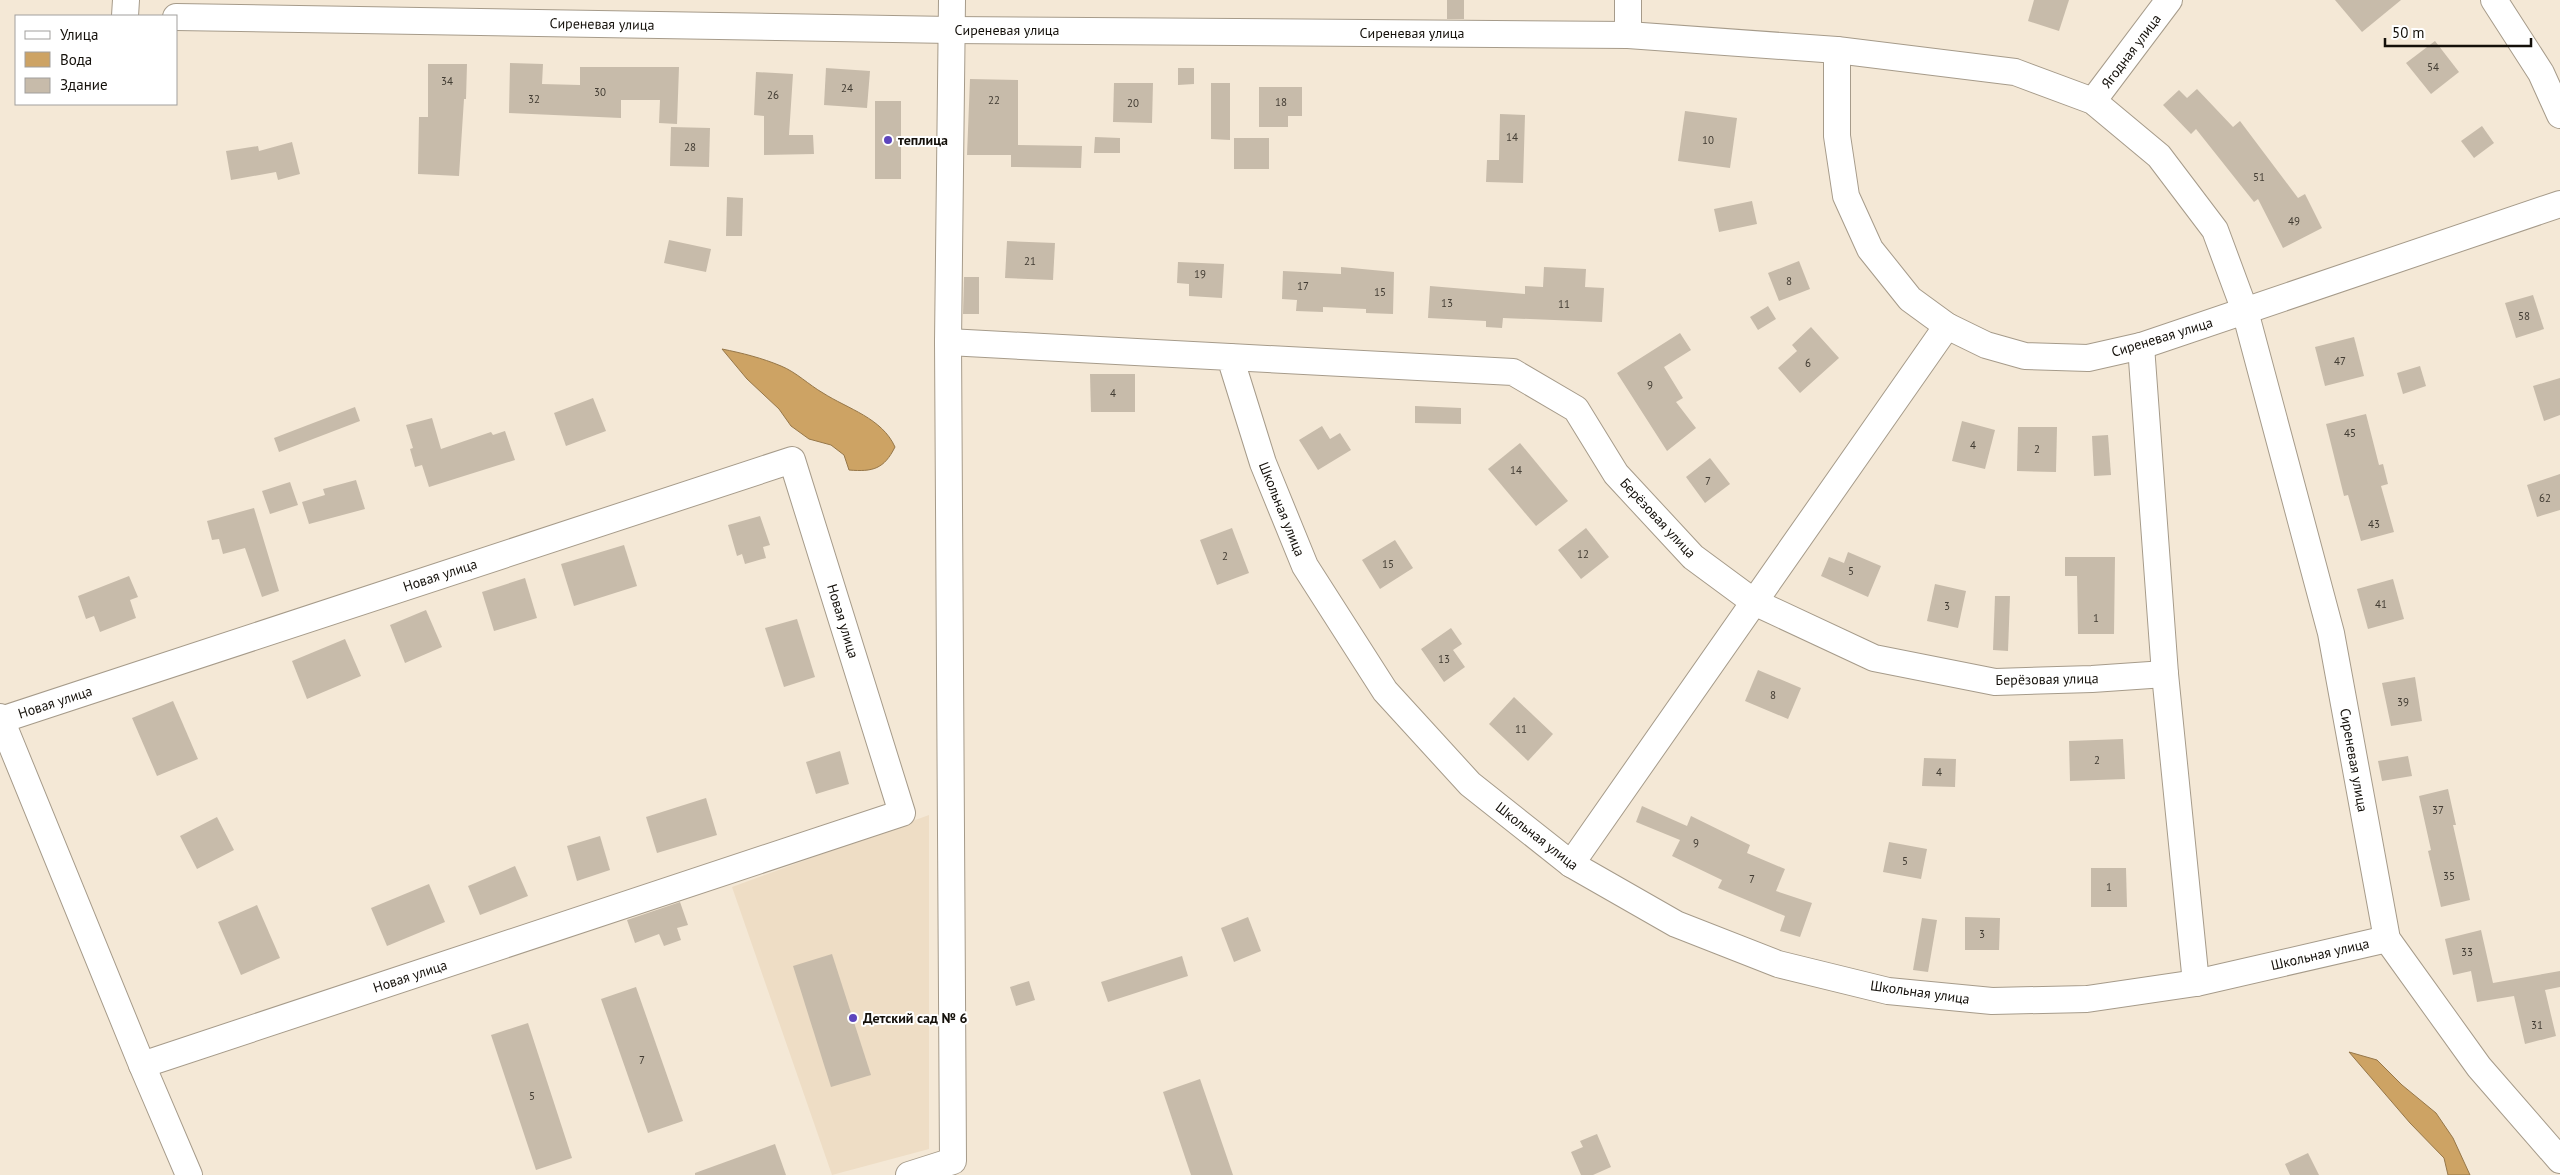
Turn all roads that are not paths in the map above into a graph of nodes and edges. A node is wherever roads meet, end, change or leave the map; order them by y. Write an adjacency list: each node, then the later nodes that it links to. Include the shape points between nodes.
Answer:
1 (126, 0): 6 (street)
2 (952, 0): 8 (street)
3 (1628, 0): 9 (street)
4 (2169, 0): 11 (street, Ягодная улица)
5 (2494, 0): 12 (street, via 2541,73)
6 (125, 15)
7 (178, 17): 8 (street, Сиреневая улица)
8 (951, 30): 9 (street, Сиреневая улица); 16 (street)
9 (1628, 35): 10 (street, Сиреневая улица)
10 (1837, 50): 11 (street, Сиреневая улица, via 2015,72); 15 (street, Сиреневая улица, via 1837,136 1846,196 1870,249 1910,299)
11 (2093, 101): 14 (street, Сиреневая улица, via 2160,156 2215,230)
12 (2560, 115)
13 (2560, 204): 14 (street)
14 (2245, 311): 17 (street, Сиреневая улица); 23 (street, Сиреневая улица, via 2331,633)
15 (1946, 326): 17 (street, Сиреневая улица, via 1986,345 2025,356 2088,358); 19 (street)
16 (948, 342): 18 (street); 28 (street, via 953,1161)
17 (2141, 346): 20 (street)
18 (1230, 357): 19 (street, Берёзовая улица, via 1513,372 1576,409 1622,481 1693,557); 22 (street, Школьная улица, via 1262,463 1305,566 1385,691 1470,784)
19 (1754, 602): 20 (street, Берёзовая улица, via 1874,658 1995,682); 22 (street)
20 (2165, 674): 24 (street)
21 (0, 718): 25 (street); 25 (street, Новая улица, via 792,460 902,813)
22 (1571, 864): 24 (street, Школьная улица, via 1676,924 1778,964 1888,991 1992,1001 2087,999)
23 (2387, 939): 24 (street, Школьная улица); 26 (street, Сиреневая улица, via 2479,1066)
24 (2196, 983)
25 (142, 1065): 27 (street)
26 (2560, 1160)
27 (189, 1175)
28 (908, 1175)

